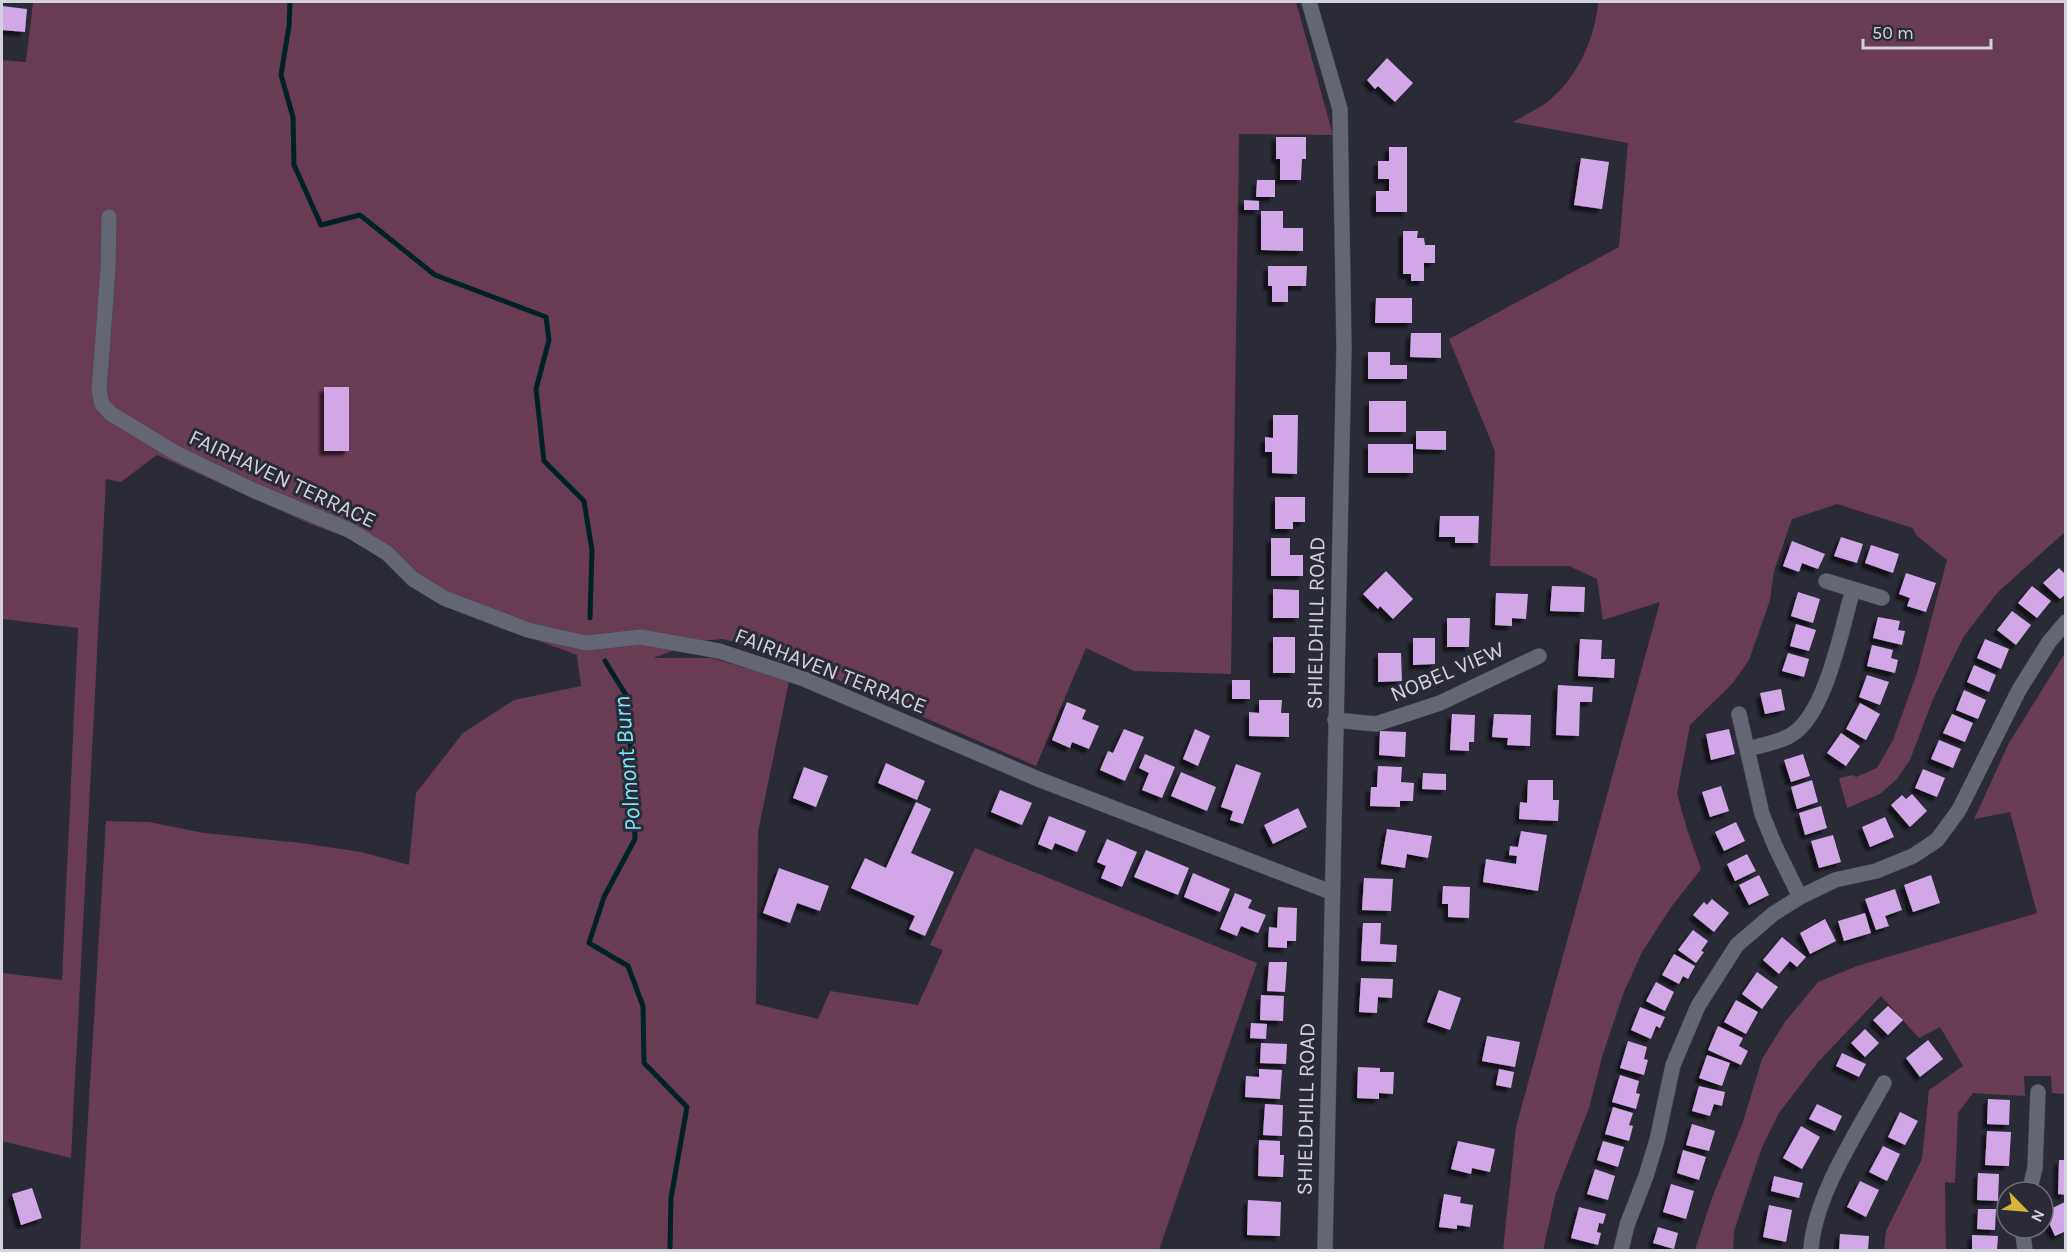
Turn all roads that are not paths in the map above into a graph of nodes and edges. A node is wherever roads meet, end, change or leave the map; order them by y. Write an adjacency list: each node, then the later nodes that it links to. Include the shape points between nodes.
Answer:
1 (1309, 2): 9 (street, SHIELDHILL ROAD, via 1340,110 1344,348)
2 (109, 217): 11 (street, FAIRHAVEN TERRACE, via 99,391 102,404 110,413 174,452 349,530 387,553 413,579 444,598 517,626 586,643 641,637 719,651 804,679 1038,779)
3 (1826, 581): 4 (street)
4 (1853, 589): 5 (street); 10 (street, via 1826,681 1804,724 1790,736)
5 (1882, 598)
6 (2066, 622): 12 (street, via 2019,690 1959,810 1937,840 1913,856 1876,871 1835,880)
7 (1539, 656): 9 (street, NOBEL VIEW, via 1440,703 1376,724)
8 (1739, 714): 10 (street)
9 (1335, 720): 11 (street, SHIELDHILL ROAD)
10 (1747, 749): 12 (street, via 1762,814)
11 (1331, 892): 16 (street, SHIELDHILL ROAD)
12 (1800, 897): 17 (street, via 1737,945 1698,1006 1673,1065 1657,1140)
13 (1884, 1083): 18 (street, via 1819,1208)
14 (2038, 1092): 15 (street)
15 (2032, 1180)
16 (1325, 1251)
17 (1620, 1251)
18 (1810, 1251)

